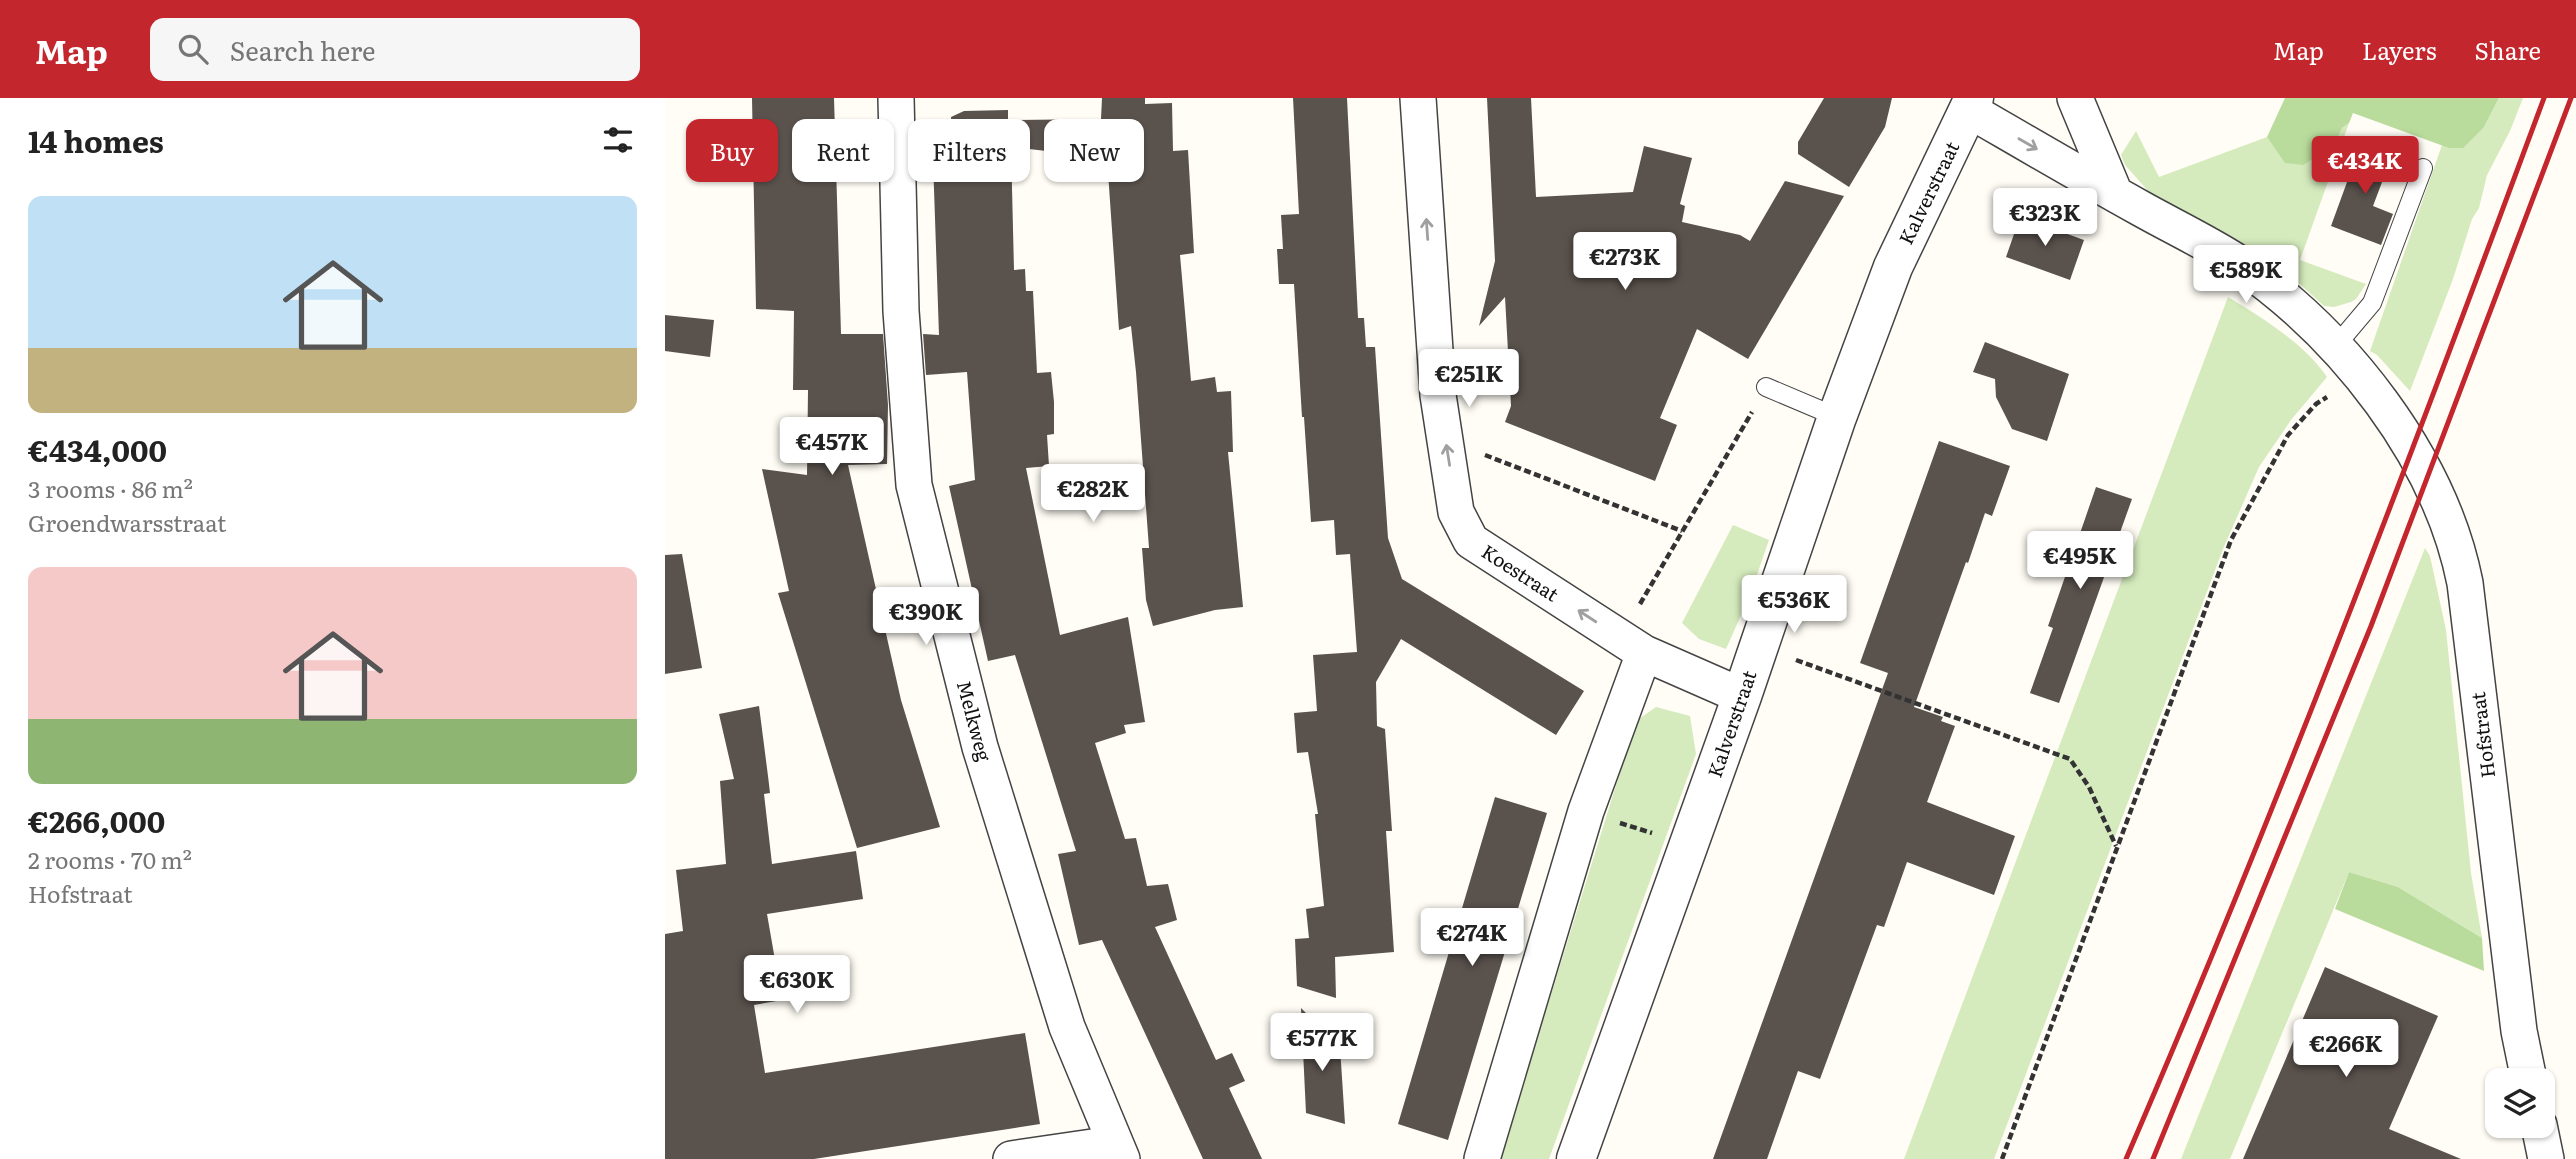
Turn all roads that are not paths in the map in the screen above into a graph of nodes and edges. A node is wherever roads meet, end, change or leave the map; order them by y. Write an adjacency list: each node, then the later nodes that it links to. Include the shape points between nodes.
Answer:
1 (896, 98): 14 (street, Melkweg, via 901,311 914,485 984,760 1067,1027)
2 (1418, 98): 10 (street, Koestraat, one-way to 2, via 1471,541 1456,512 1438,395)
3 (2075, 98): 6 (street)
4 (1972, 104): 6 (street, Hofstraat, one-way to 6); 9 (street, Kalverstraat, via 1893,267)
5 (2423, 169): 7 (lane, via 2372,303)
6 (2115, 194): 7 (street, Hofstraat, via 2237,262 2293,306)
7 (2334, 348): 12 (street, Hofstraat, via 2402,430 2443,508 2460,558)
8 (1766, 387): 9 (lane)
9 (1837, 417): 11 (street, Kalverstraat)
10 (1632, 645): 11 (street, Koestraat); 16 (street)
11 (1742, 696): 17 (street, Kalverstraat)
12 (2527, 1068)
13 (2542, 1138): 18 (street)
14 (1118, 1151): 15 (street)
15 (1011, 1159)
16 (1482, 1159)
17 (1576, 1159)
18 (2546, 1159)

